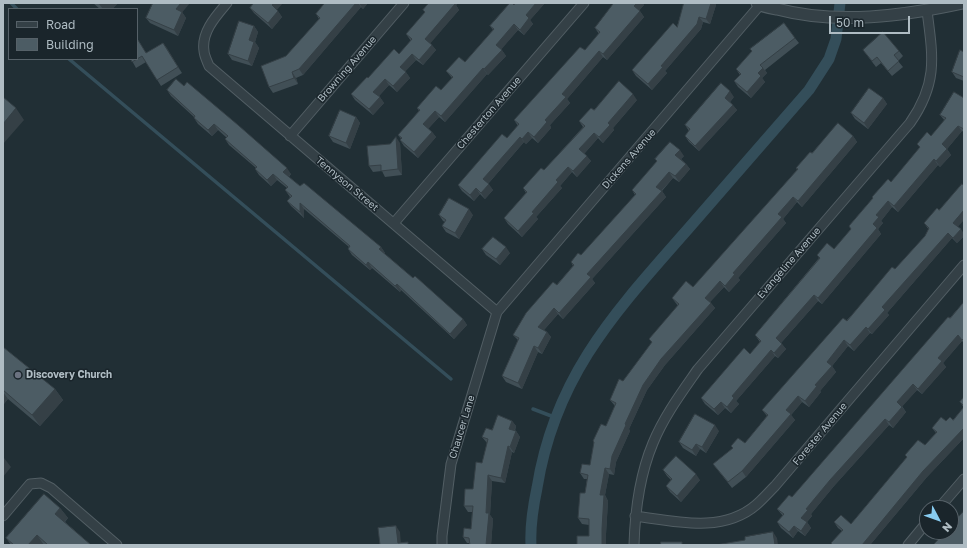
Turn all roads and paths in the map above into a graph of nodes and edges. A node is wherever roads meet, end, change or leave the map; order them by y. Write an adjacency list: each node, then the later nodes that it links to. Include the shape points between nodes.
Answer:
1 (227, 3): 7 (street, Tennyson Street, via 214,18 205,35 204,50 209,66)
2 (404, 3): 7 (street, Browning Avenue)
3 (584, 3): 8 (street, Chesterton Avenue)
4 (963, 3): 6 (street)
5 (758, 4): 6 (street, via 794,14 848,17); 10 (street, Dickens Avenue)
6 (927, 11): 14 (street, Evangeline Avenue, via 933,55 928,88 921,106 910,123 698,369 673,405 653,443)
7 (290, 136): 8 (street, Tennyson Street)
8 (394, 223): 10 (street, Tennyson Street)
9 (964, 265): 14 (street, Forester Avenue, via 775,486 755,506 742,515 725,521 701,524)
10 (497, 312): 17 (street, Chaucer Lane, via 451,464)
11 (964, 479): 12 (street)
12 (946, 500)
13 (3, 516): 16 (street, via 30,484 40,483 51,488)
14 (635, 516): 18 (street, Evangeline Avenue)
15 (919, 532): 19 (street)
16 (117, 545)
17 (442, 545)
18 (634, 545)
19 (908, 545)

